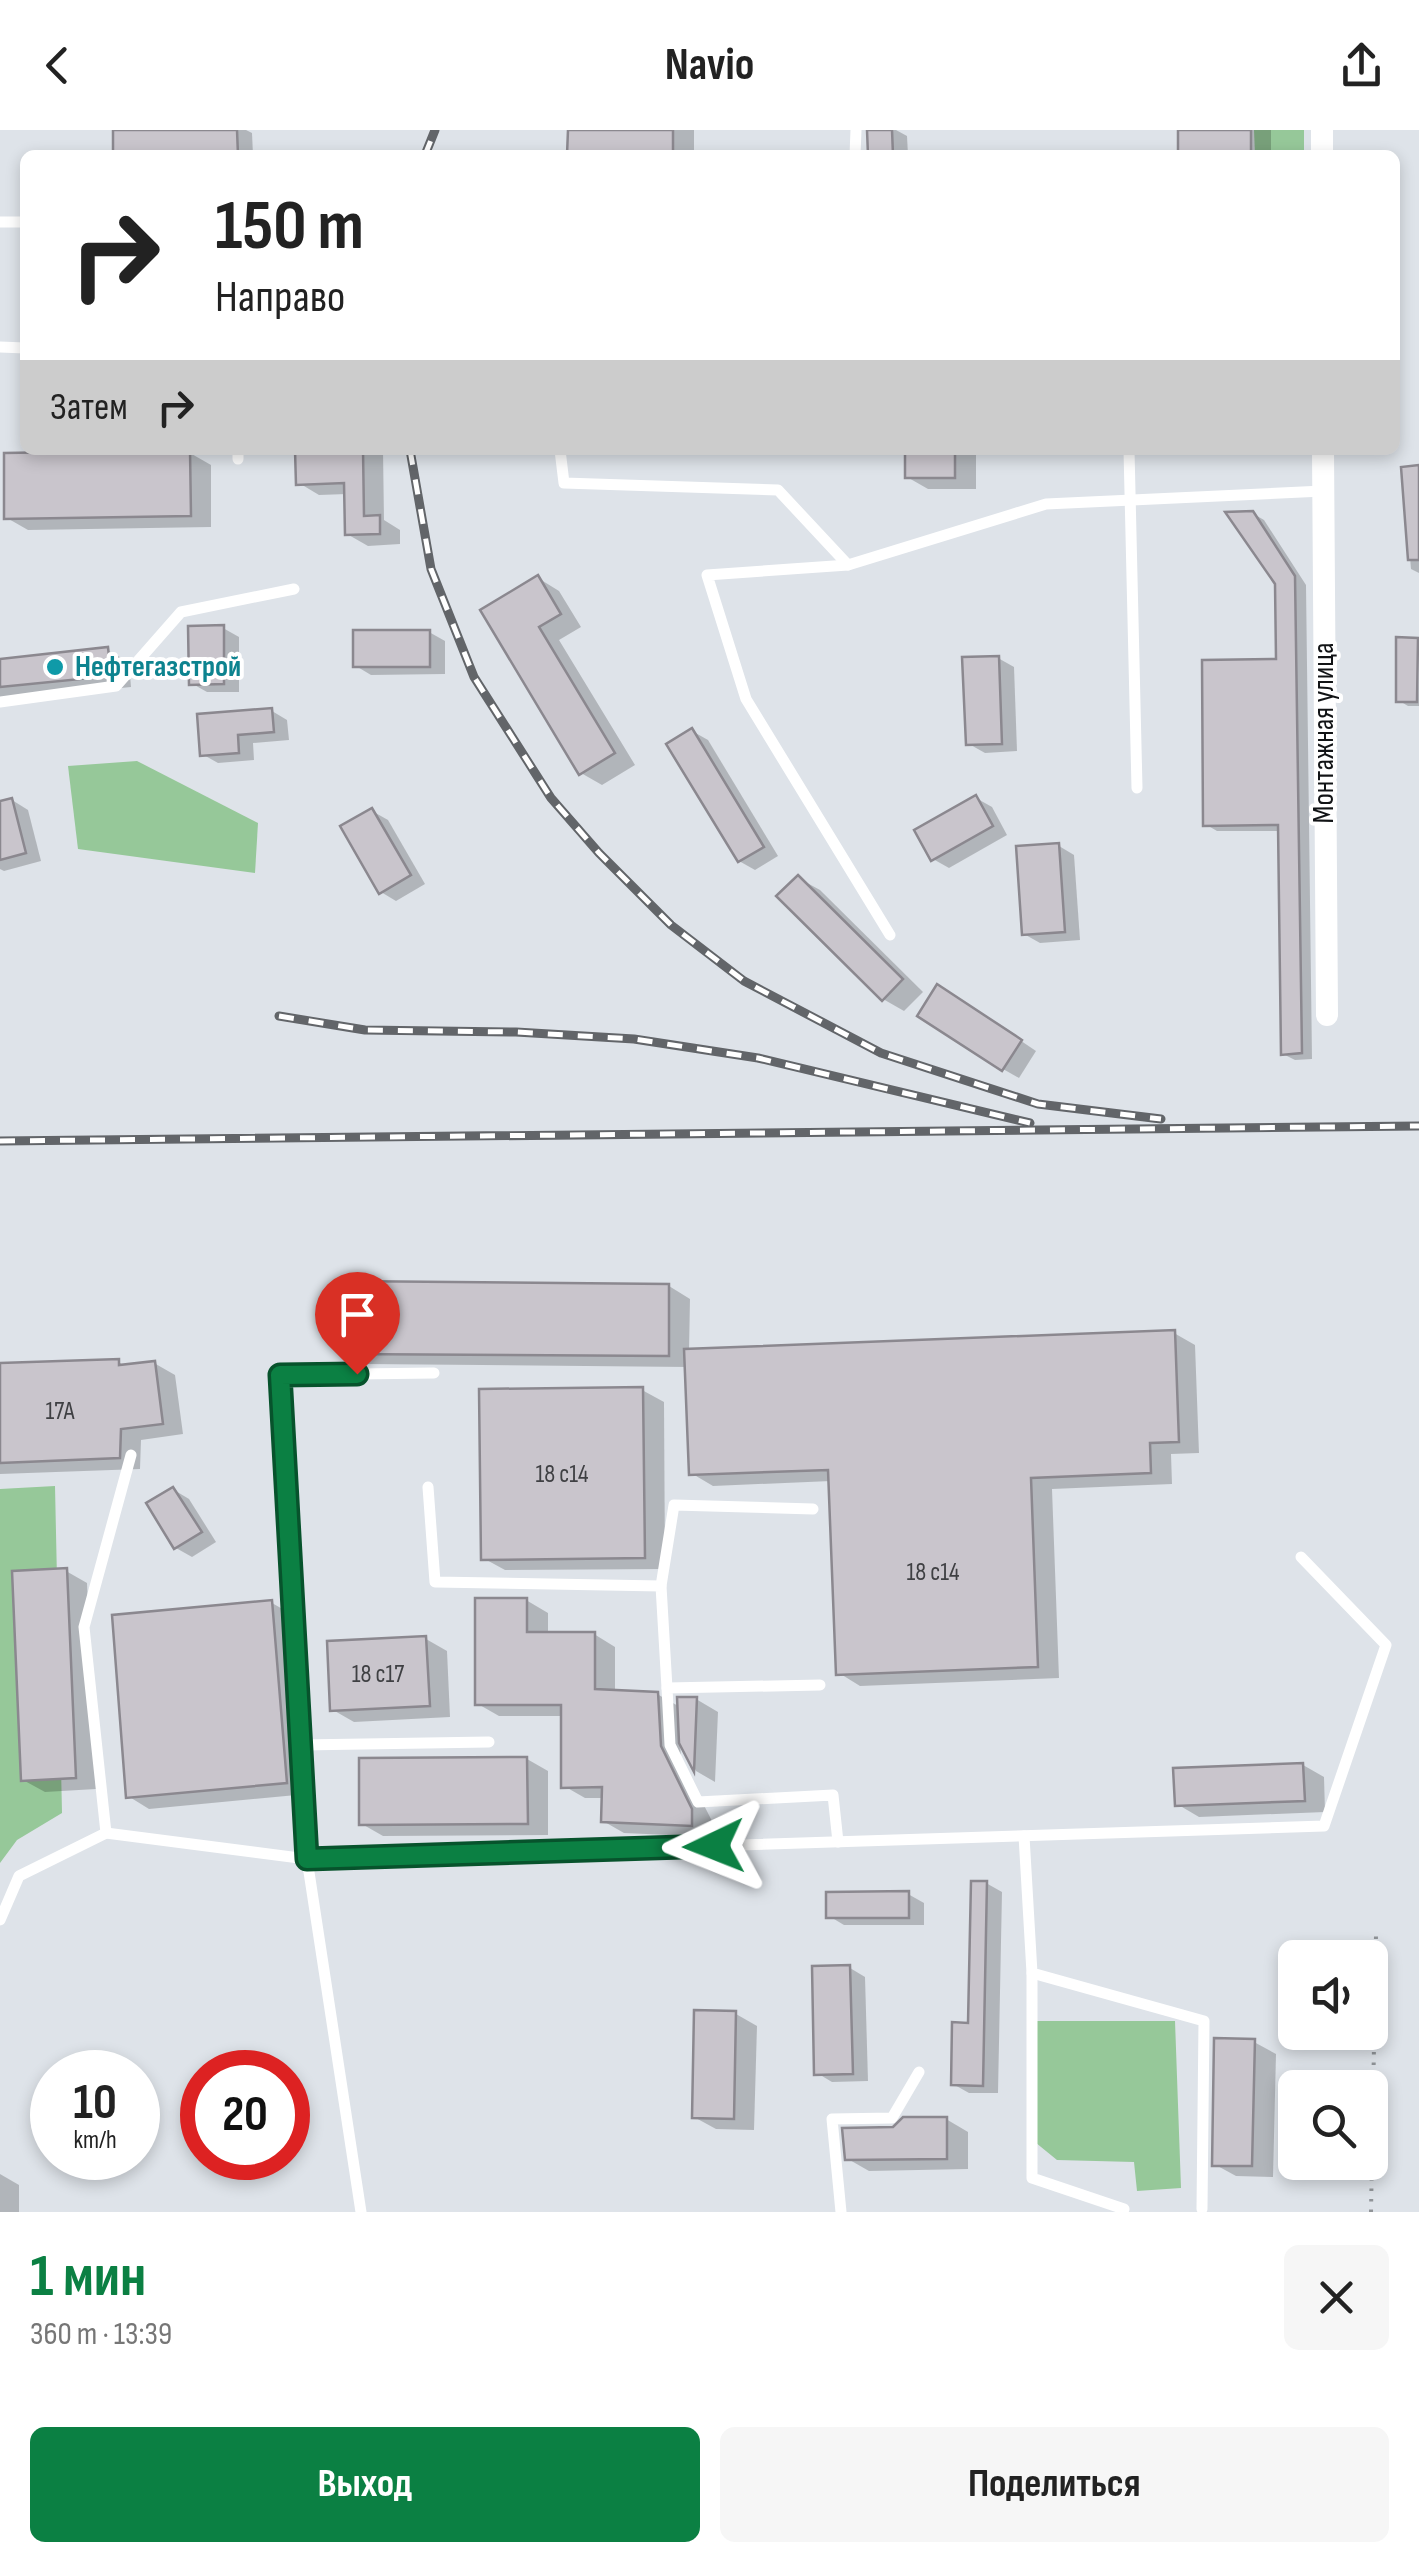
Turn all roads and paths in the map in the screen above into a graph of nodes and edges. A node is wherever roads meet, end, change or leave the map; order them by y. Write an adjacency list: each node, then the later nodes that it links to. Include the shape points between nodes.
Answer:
1 (561, 455): 6 (lane, via 564,484 778,490)
2 (1129, 455): 5 (lane)
3 (1322, 455): 4 (street, Монтажная улица)
4 (1323, 491): 5 (lane); 11 (street, Монтажная улица)
5 (1128, 500): 6 (lane, via 1046,504); 9 (lane)
6 (848, 565): 10 (lane, via 707,575 746,700)
7 (294, 589): 8 (lane, via 182,612 116,686)
8 (0, 702)
9 (1138, 788)
10 (890, 935)
11 (1327, 1016)
12 (434, 1373): 21 (lane, via 280,1375)
13 (131, 1455): 22 (lane, via 84,1627)
14 (428, 1487): 17 (lane, via 435,1582)
15 (813, 1509): 17 (lane, via 674,1505)
16 (1301, 1557): 23 (lane, via 1386,1645 1324,1826)
17 (661, 1586): 19 (lane)
18 (820, 1685): 19 (lane)
19 (667, 1688): 24 (lane, via 670,1745 698,1802 833,1796)
20 (489, 1742): 21 (lane)
21 (301, 1745): 25 (lane)
22 (106, 1834): 25 (lane); 26 (lane, via 19,1876)
23 (1024, 1836): 24 (lane); 28 (lane)
24 (838, 1842): 25 (lane)
25 (307, 1859): 32 (lane)
26 (0, 1920)
27 (1376, 1935): 34 (path)
28 (1032, 1973): 30 (lane, via 1032,2178); 31 (lane, via 1204,2021)
29 (919, 2072): 33 (lane, via 892,2118 832,2119)
30 (1124, 2209)
31 (1202, 2209)
32 (362, 2212)
33 (840, 2212)
34 (1371, 2212)

